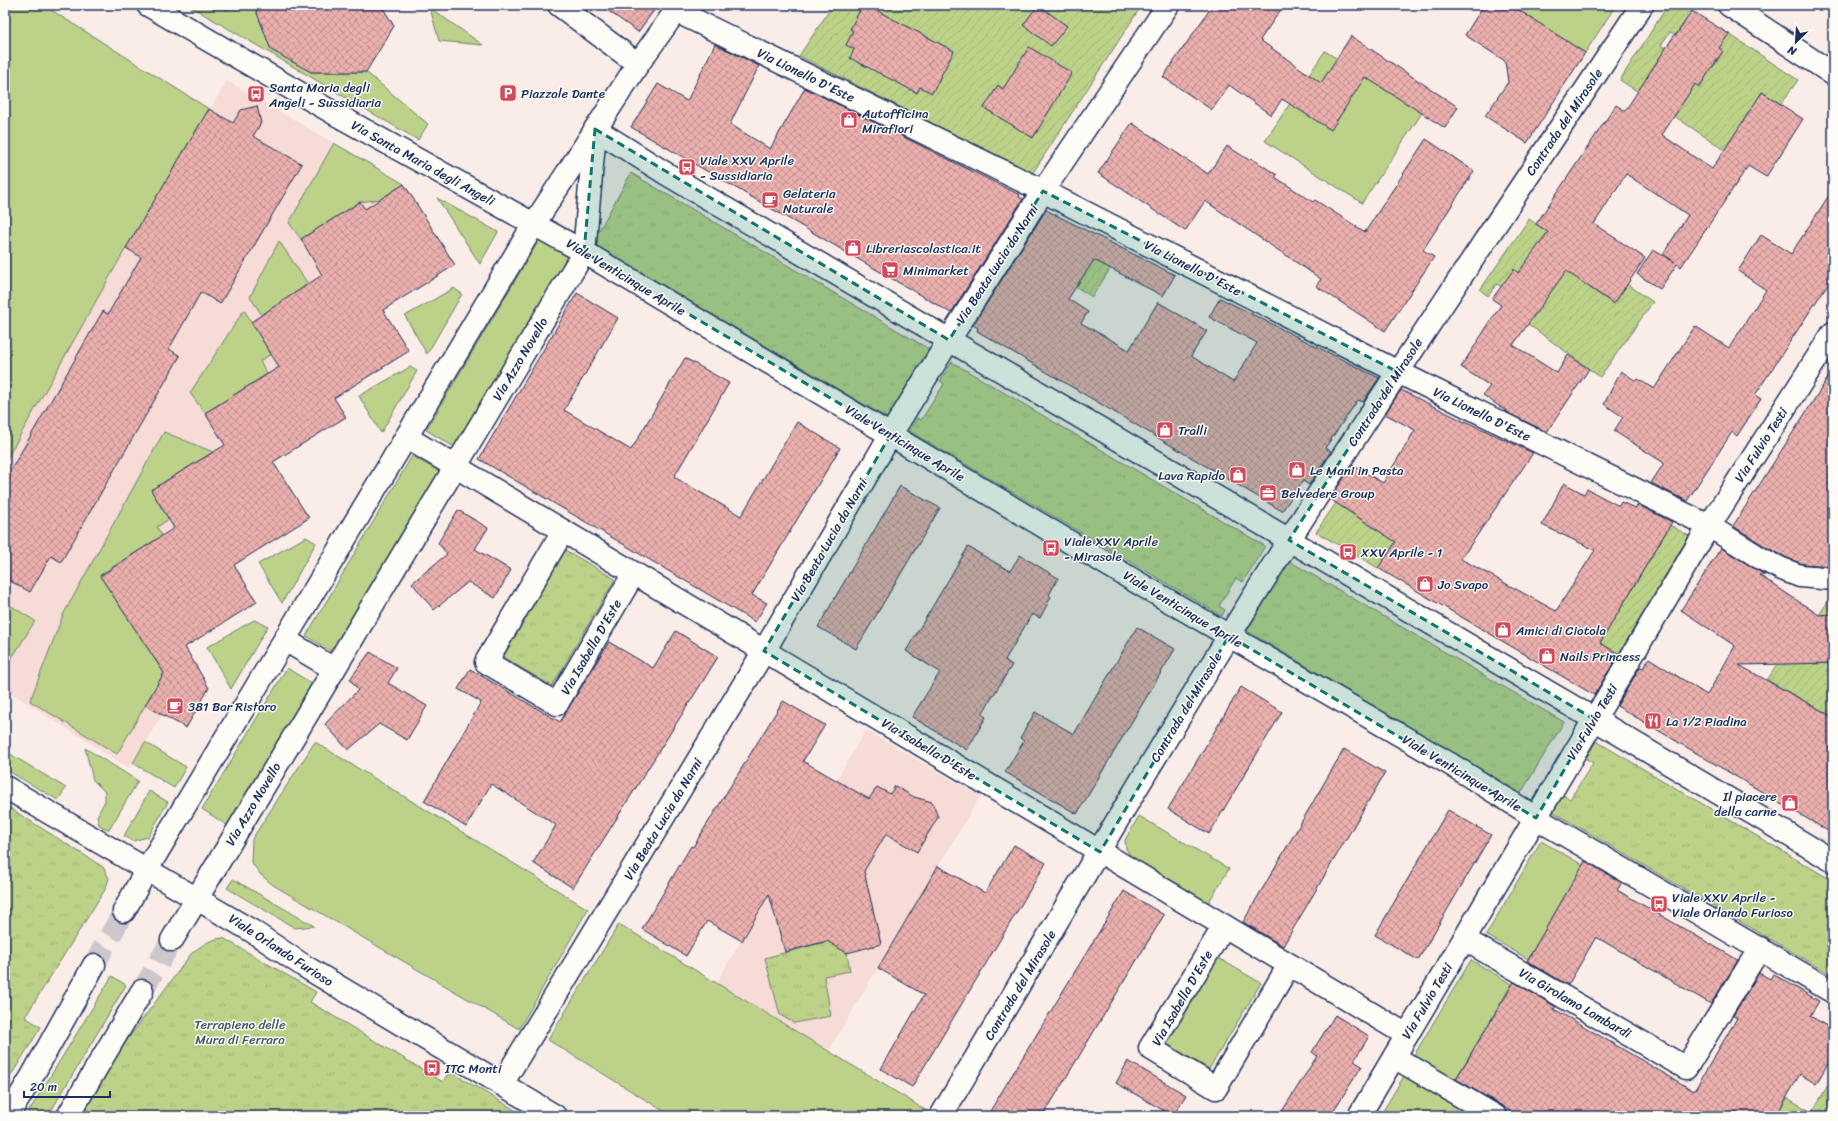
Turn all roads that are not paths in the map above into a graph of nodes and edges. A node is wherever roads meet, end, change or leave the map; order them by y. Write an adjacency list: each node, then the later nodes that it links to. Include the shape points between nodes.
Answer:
1 (148, 5): 11 (street, Via Santa Maria degli Angeli, via 337,115)
2 (560, 5): 7 (street)
3 (1168, 5): 10 (street, Via Beata Lucia da Narni)
4 (1642, 5): 15 (street, Contrada del Mirasole)
5 (1729, 5): 8 (street)
6 (678, 8): 7 (street); 10 (street, Via Lionello D'Este)
7 (638, 64): 9 (street)
8 (1833, 74)
9 (595, 129): 11 (street); 12 (street); 14 (street)
10 (1043, 191): 14 (street, Via Beata Lucia da Narni); 15 (street, Via Lionello D'Este)
11 (534, 224): 12 (street, Viale Venticinque Aprile); 17 (street)
12 (584, 252): 16 (street, Viale Venticinque Aprile); 18 (street, Via Azzo Novello)
13 (1833, 333): 19 (street, Via Fulvio Testi)
14 (949, 340): 16 (street, Via Beata Lucia da Narni); 21 (street)
15 (1398, 372): 19 (street, Via Lionello D'Este); 21 (street, Contrada del Mirasole)
16 (891, 434): 24 (street, Viale Venticinque Aprile); 26 (street, Via Beata Lucia da Narni)
17 (406, 437): 18 (street); 25 (street)
18 (456, 466): 20 (street, Via Isabella D'Este); 27 (street, Via Azzo Novello)
19 (1709, 526): 23 (street, Via Lionello D'Este, via 1782,569 1815,579); 28 (street, Via Fulvio Testi)
20 (563, 531): 22 (street, Via Isabella D'Este); 22 (street, Via Isabella D'Este, via 486,662 558,704)
21 (1289, 540): 24 (street, Contrada del Mirasole); 28 (street)
22 (634, 573): 26 (street, Via Isabella D'Este)
23 (1833, 579)
24 (1229, 636): 30 (street, Viale Venticinque Aprile, via 1450,764); 31 (street, Contrada del Mirasole)
25 (285, 640): 27 (street); 33 (street)
26 (764, 651): 31 (street, Via Isabella D'Este); 46 (street, Via Beata Lucia da Narni)
27 (334, 669): 34 (street, Via Azzo Novello)
28 (1594, 719): 30 (street, Via Fulvio Testi); 32 (street)
29 (5, 787): 33 (street, Viale Orlando Furioso)
30 (1536, 818): 37 (street, Via Fulvio Testi); 39 (street, Viale Venticinque Aprile)
31 (1100, 852): 36 (street, Via Isabella D'Este); 50 (street, Contrada del Mirasole)
32 (1833, 861)
33 (147, 869): 34 (street, Viale Orlando Furioso); 35 (street)
34 (197, 898): 38 (street, Via Azzo Novello); 46 (street, Viale Orlando Furioso, via 304,966)
35 (124, 911)
36 (1224, 926): 40 (street, Via Isabella D'Este); 40 (street, Via Isabella D'Este, via 1150,1048 1216,1088)
37 (1464, 939): 39 (street, Via Girolamo Lombardi, via 1686,1068); 44 (street, Via Fulvio Testi)
38 (172, 940)
39 (1760, 948): 43 (street, Viale Venticinque Aprile)
40 (1289, 965): 44 (street, Via Isabella D'Este)
41 (94, 966): 47 (street)
42 (142, 991): 48 (street)
43 (1833, 992)
44 (1407, 1035): 45 (street, Via Fulvio Testi)
45 (1394, 1057): 51 (street, Via Fulvio Testi); 52 (street)
46 (502, 1084): 49 (street, Viale Orlando Furioso)
47 (8, 1116)
48 (68, 1116)
49 (555, 1116)
50 (941, 1116)
51 (1359, 1116)
52 (1494, 1116)

